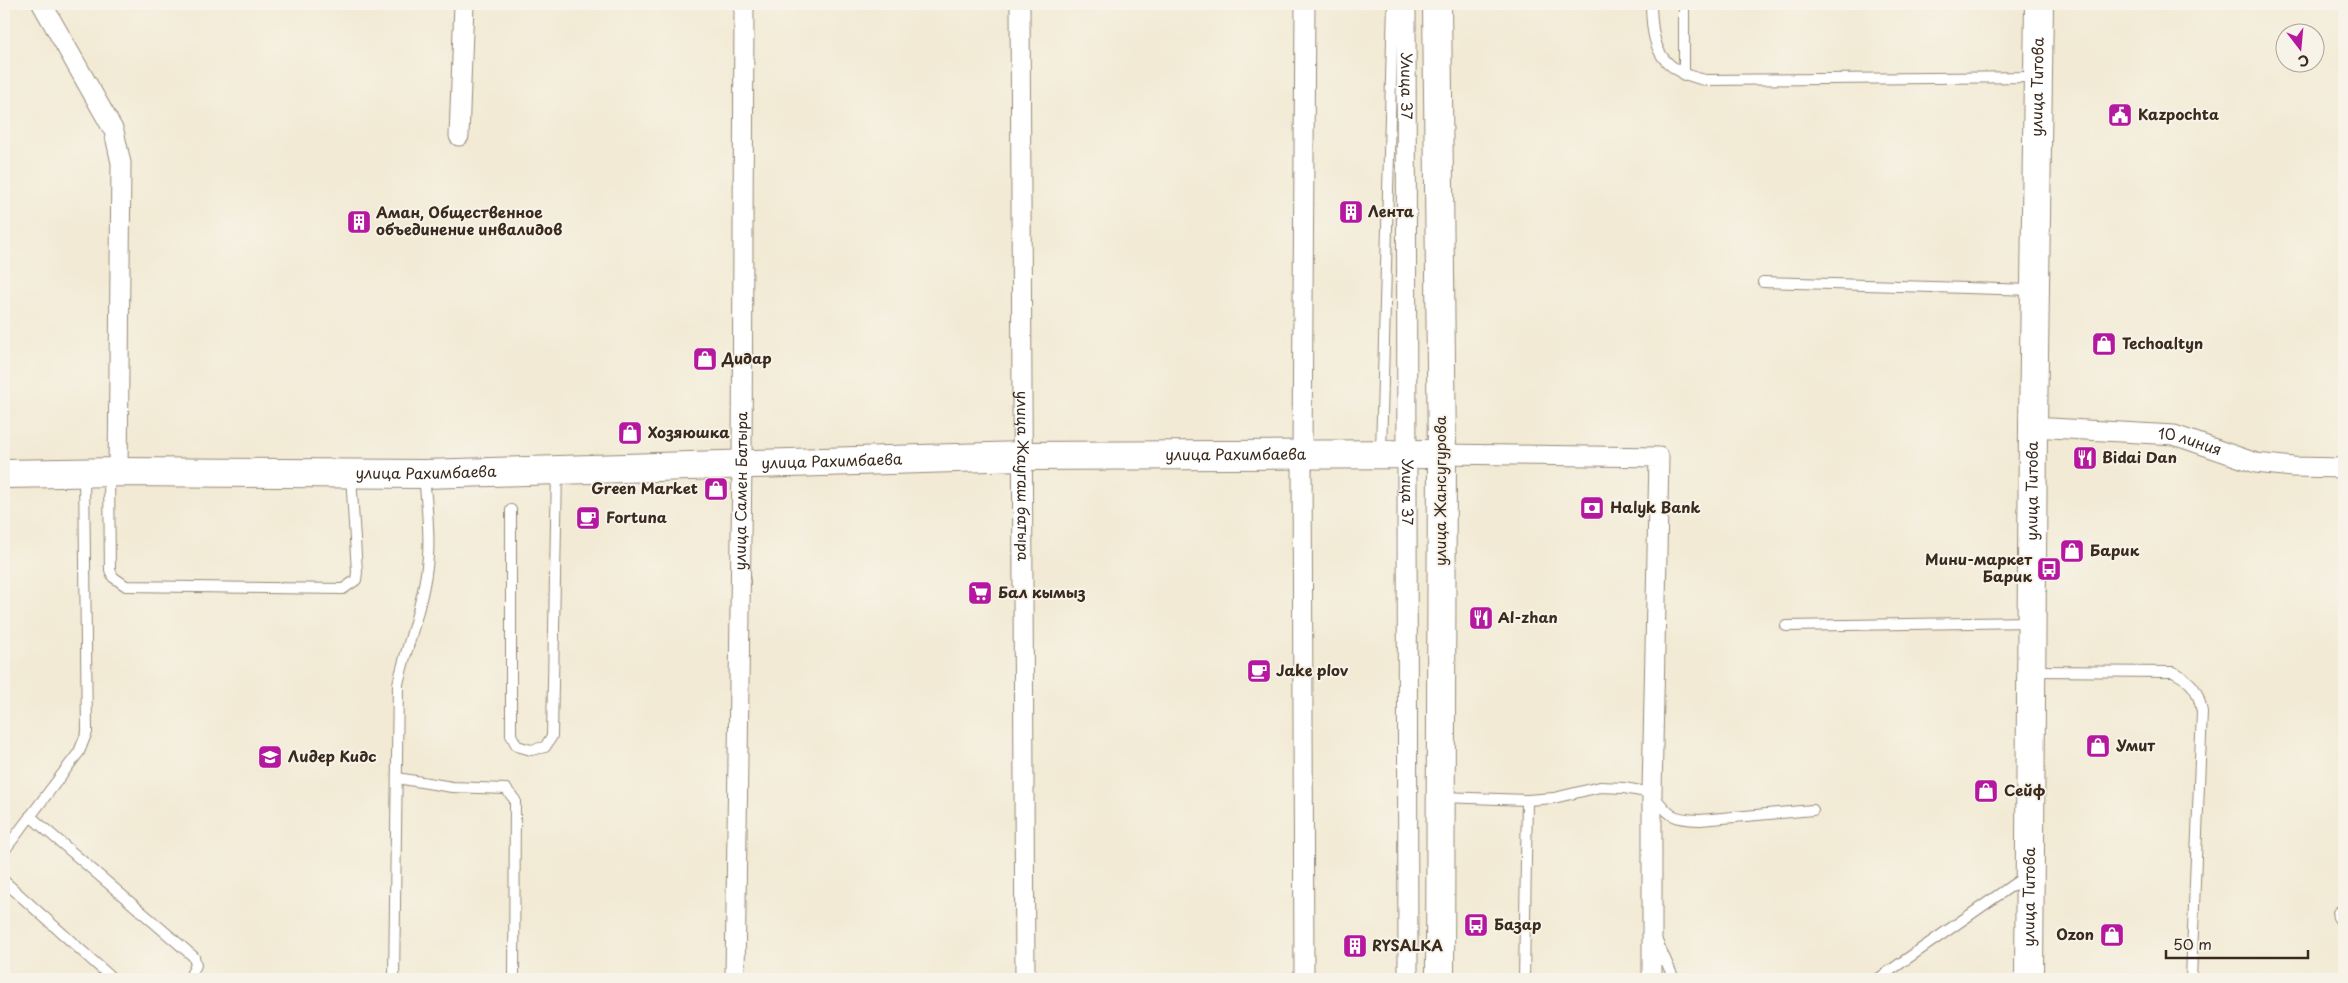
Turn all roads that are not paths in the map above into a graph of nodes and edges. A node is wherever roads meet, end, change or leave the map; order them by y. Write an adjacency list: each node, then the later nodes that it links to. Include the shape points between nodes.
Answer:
1 (42, 4): 25 (street, via 114,131 122,164)
2 (464, 4): 14 (street)
3 (744, 4): 22 (street, улица Самен Батыра)
4 (1020, 4): 21 (street, улица Жаугаш батыра)
5 (1305, 4): 19 (street)
6 (1393, 4): 20 (lane)
7 (1406, 4): 50 (street, Улица 37)
8 (1437, 4): 18 (street, улица Жансугурова)
9 (1651, 4): 12 (lane, via 1652,33 1658,49 1667,63)
10 (1684, 4): 12 (lane)
11 (2039, 4): 13 (street, улица Титова)
12 (1684, 75): 13 (lane, via 1705,80)
13 (2038, 77): 16 (street, улица Титова)
14 (459, 136)
15 (1763, 282): 16 (lane)
16 (2034, 290): 17 (street, улица Титова)
17 (2032, 427): 23 (street, 10 линия, via 2174,436 2256,463); 30 (street, улица Титова)
18 (1442, 454): 20 (street, улица Рахимбаева); 34 (street, улица Рахимбаева, via 1660,457); 35 (street, улица Жансугурова)
19 (1302, 455): 20 (street, улица Рахимбаева); 21 (street, улица Рахимбаева); 49 (street)
20 (1381, 455)
21 (1022, 456): 22 (street, улица Рахимбаева); 48 (street, улица Жаугаш батыра)
22 (742, 464): 24 (street, улица Рахимбаева); 47 (street, улица Самен Батыра)
23 (2344, 468)
24 (557, 470): 28 (street, улица Рахимбаева); 29 (lane, via 552,736 546,747 531,750 517,746 511,735)
25 (104, 472): 26 (street, улица Рахимбаева); 27 (street, улица Рахимбаева); 27 (lane, via 110,570 119,583 126,586 343,589 356,580); 38 (lane, via 87,732 79,752)
26 (4, 474)
27 (351, 474): 28 (street, улица Рахимбаева)
28 (424, 474): 33 (lane, via 428,555 415,626 398,684)
29 (511, 510)
30 (2031, 622): 31 (lane); 32 (street, улица Титова)
31 (1786, 626)
32 (2031, 671): 40 (street, улица Титова); 57 (lane, via 2173,672 2189,680 2200,698)
33 (397, 778): 45 (lane); 46 (lane, via 452,787 506,789 515,800)
34 (1652, 794): 36 (lane, via 1600,787 1554,798); 37 (lane, via 1670,814 1684,820); 42 (street)
35 (1440, 797): 36 (lane); 51 (street, улица Жансугурова)
36 (1527, 800): 52 (lane)
37 (1812, 810)
38 (30, 816): 39 (lane); 44 (lane, via 194,957 196,965)
39 (4, 851)
40 (2030, 873): 55 (lane); 56 (street, улица Титова)
41 (4, 881): 43 (lane)
42 (1652, 930): 53 (street); 54 (lane)
43 (113, 979)
44 (189, 979)
45 (394, 979)
46 (514, 979)
47 (735, 979)
48 (1025, 979)
49 (1304, 979)
50 (1408, 979)
51 (1440, 979)
52 (1524, 979)
53 (1652, 979)
54 (1674, 979)
55 (1878, 979)
56 (2029, 979)
57 (2191, 979)

